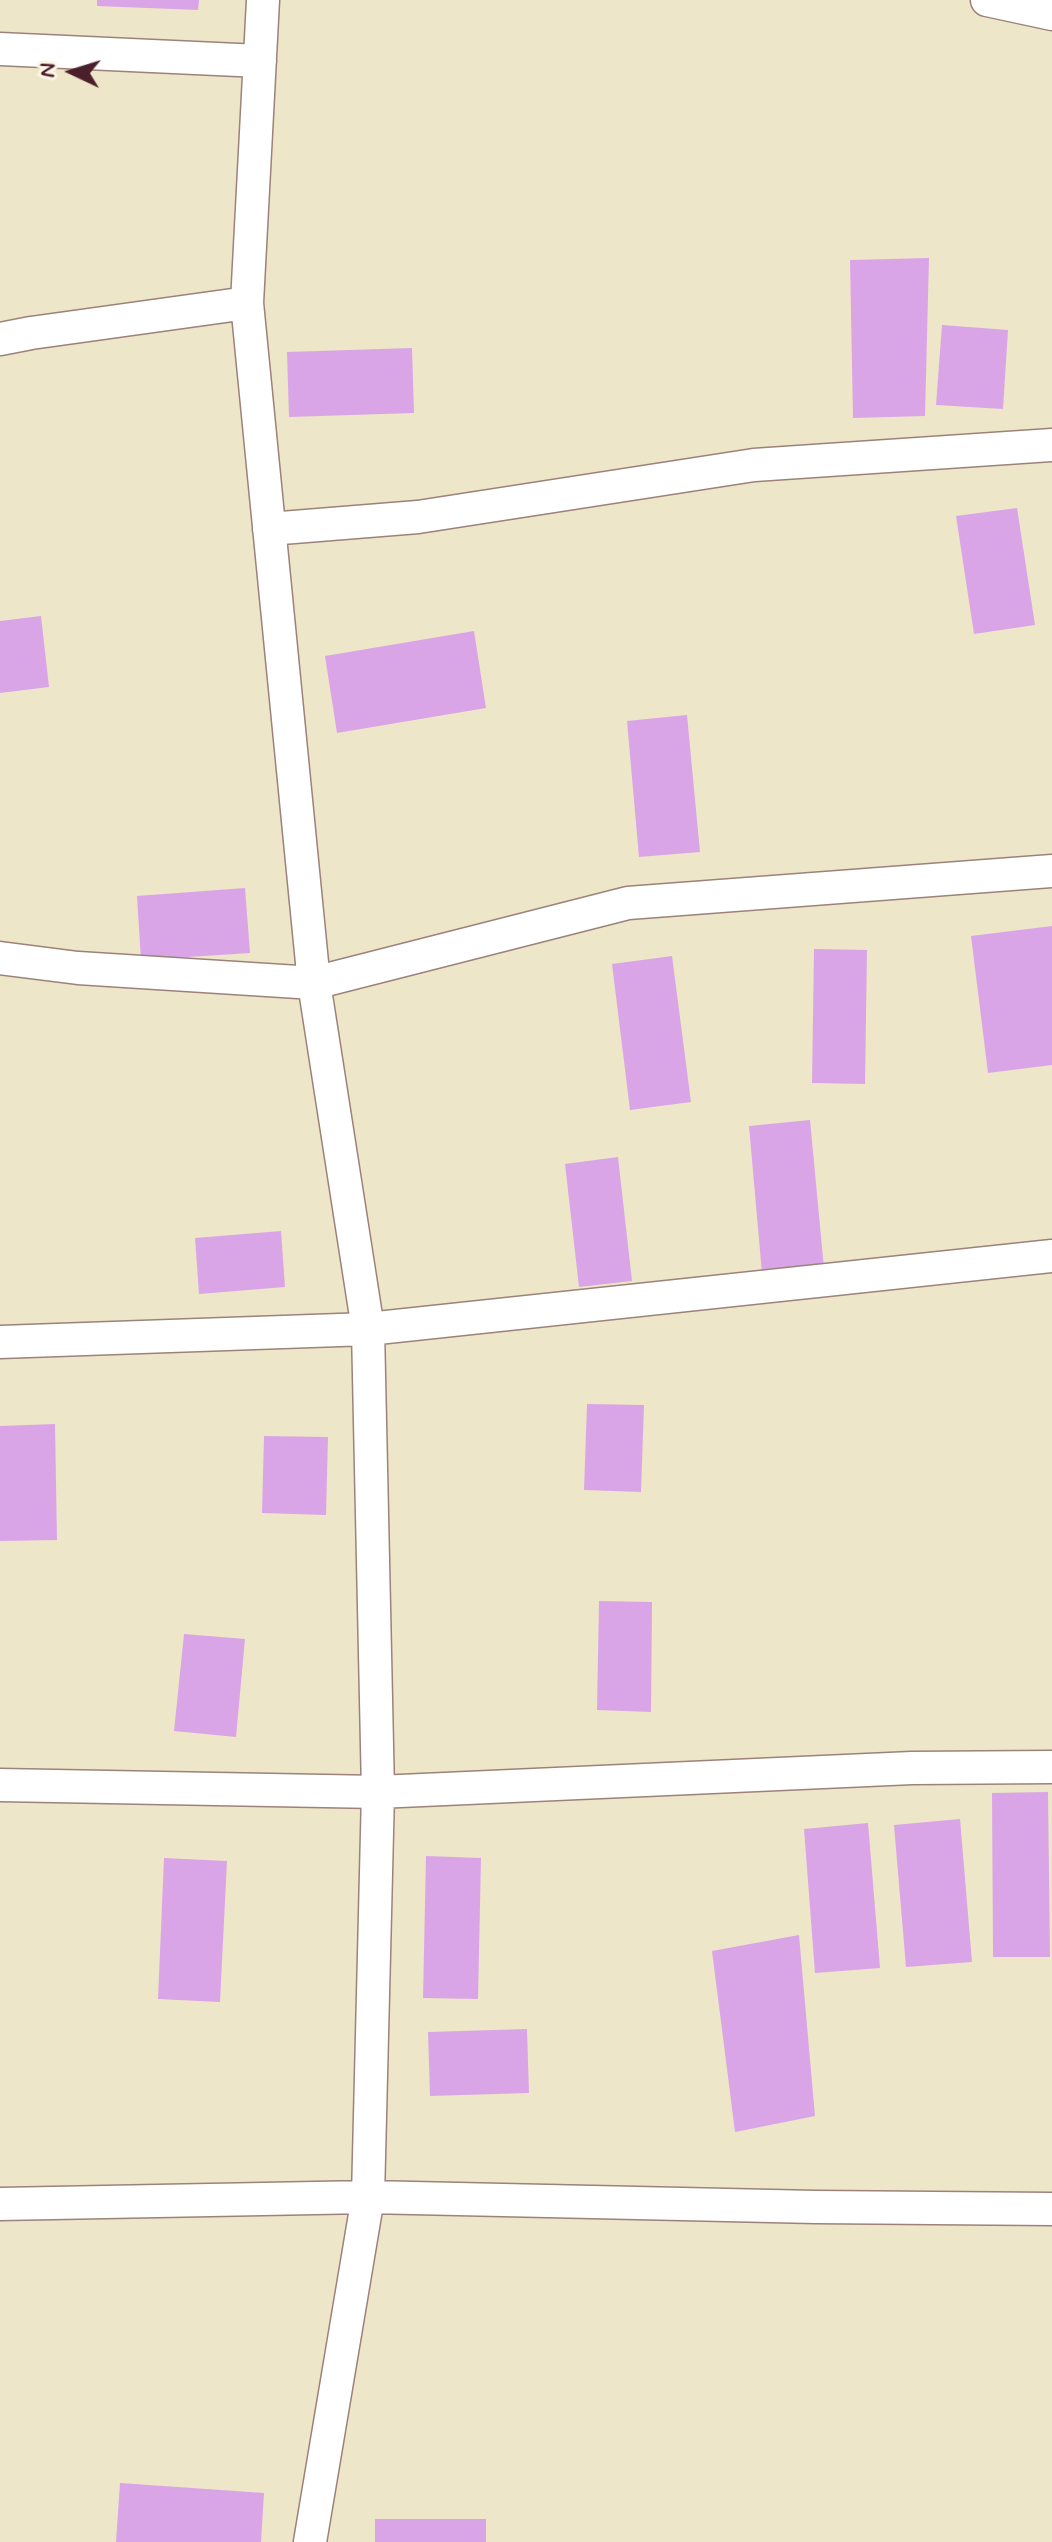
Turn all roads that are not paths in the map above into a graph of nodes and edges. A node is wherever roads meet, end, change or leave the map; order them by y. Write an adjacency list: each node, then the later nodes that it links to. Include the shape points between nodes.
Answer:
1 (263, 0): 5 (street)
2 (987, 0): 3 (street)
3 (1052, 14)
4 (0, 49): 5 (street)
5 (260, 61): 6 (street)
6 (247, 303): 7 (street); 9 (street)
7 (0, 339)
8 (1052, 445): 9 (street, via 754,465 418,517)
9 (269, 529): 12 (street)
10 (1052, 871): 12 (street, via 628,903)
11 (0, 958): 12 (street)
12 (314, 983): 14 (street)
13 (1052, 1256): 14 (street)
14 (368, 1329): 15 (street); 18 (street)
15 (0, 1342)
16 (1052, 1767): 18 (street, via 912,1768)
17 (0, 1785): 18 (street)
18 (378, 1792): 19 (street)
19 (368, 2197): 20 (street); 21 (street); 22 (street)
20 (0, 2204)
21 (1052, 2209)
22 (310, 2542)

